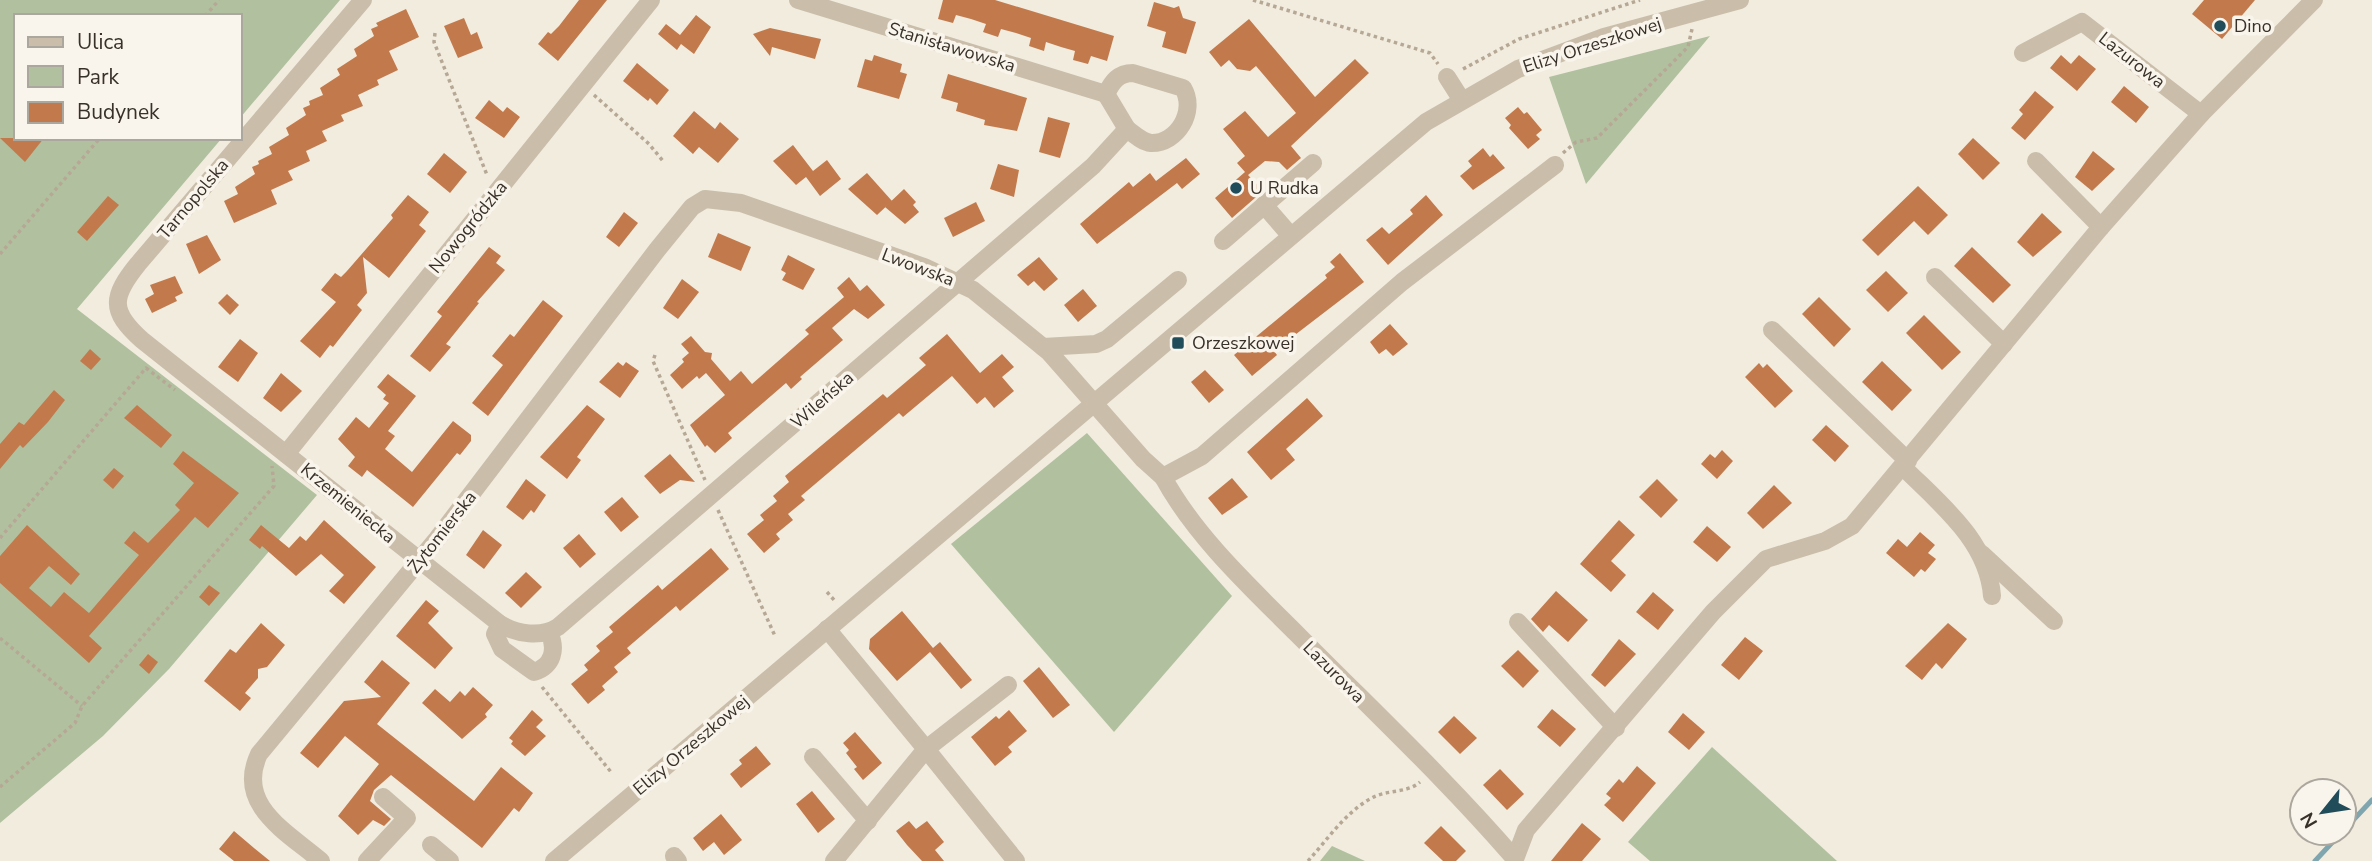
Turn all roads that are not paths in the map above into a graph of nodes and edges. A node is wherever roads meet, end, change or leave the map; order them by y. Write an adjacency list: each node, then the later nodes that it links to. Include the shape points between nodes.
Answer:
1 (363, 0): 24 (street, Tarnopolska, via 120,286 120,312)
2 (651, 0): 28 (street, Nowogródzka)
3 (798, 0): 8 (street, Stanisławowska)
4 (1740, 0): 9 (street, Elizy Orzeszkowej, via 1576,47 1518,69)
5 (2314, 0): 10 (street, Lazurowa)
6 (2023, 53): 10 (street, Lazurowa, via 2082,22)
7 (1447, 77): 9 (street)
8 (1106, 94): 11 (street); 11 (street, via 1112,82 1126,73 1183,88 1190,105 1188,117 1172,134 1153,143)
9 (1461, 99): 18 (street, Elizy Orzeszkowej, via 1404,139)
10 (2202, 114): 17 (street, Lazurowa)
11 (1127, 129): 22 (street, Wileńska, via 1093,166)
12 (2036, 161): 17 (street)
13 (1313, 163): 16 (street)
14 (1555, 165): 30 (street, via 1402,282 1202,456)
15 (705, 199): 22 (street, Lwowska, via 741,203); 32 (street, Żytomierska, via 692,207 657,250)
16 (1264, 205): 18 (street); 19 (street)
17 (2101, 227): 25 (street, Lazurowa)
18 (1290, 235): 27 (street, Elizy Orzeszkowej)
19 (1223, 241)
20 (1935, 277): 25 (street)
21 (1178, 280): 26 (street, via 1107,339 1096,344)
22 (958, 281): 26 (street, Lwowska); 38 (street, Wileńska)
23 (1772, 330): 29 (street)
24 (142, 340): 28 (street, Krzemieniecka)
25 (2004, 344): 29 (street, Lazurowa)
26 (1043, 347): 27 (street, Lwowska)
27 (1095, 401): 30 (street); 37 (street, Elizy Orzeszkowej)
28 (286, 454): 32 (street, Krzemieniecka)
29 (1905, 464): 31 (street); 40 (street, Lazurowa, via 1852,526 1825,541 1766,559 1713,612)
30 (1163, 477): 46 (street, Lazurowa, via 1220,554)
31 (1982, 554): 33 (street); 34 (street)
32 (420, 561): 36 (street, Krzemieniecka); 47 (street, Żytomierska, via 255,763 251,778 255,797 267,816)
33 (1992, 596)
34 (2054, 621)
35 (1518, 622): 40 (street)
36 (500, 624): 38 (street, via 518,632); 38 (street, via 495,634 502,649 534,672 546,666 553,654)
37 (827, 629): 41 (street); 50 (street, Elizy Orzeszkowej)
38 (550, 632)
39 (1008, 685): 41 (street)
40 (1616, 727): 46 (street, Lazurowa, via 1526,830)
41 (926, 749): 44 (street); 52 (street)
42 (813, 757): 44 (street)
43 (383, 797): 48 (street, via 407,818)
44 (868, 821): 51 (street)
45 (431, 845): 49 (street)
46 (1516, 860)
47 (321, 861)
48 (368, 861)
49 (450, 861)
50 (554, 861)
51 (834, 861)
52 (1016, 861)

